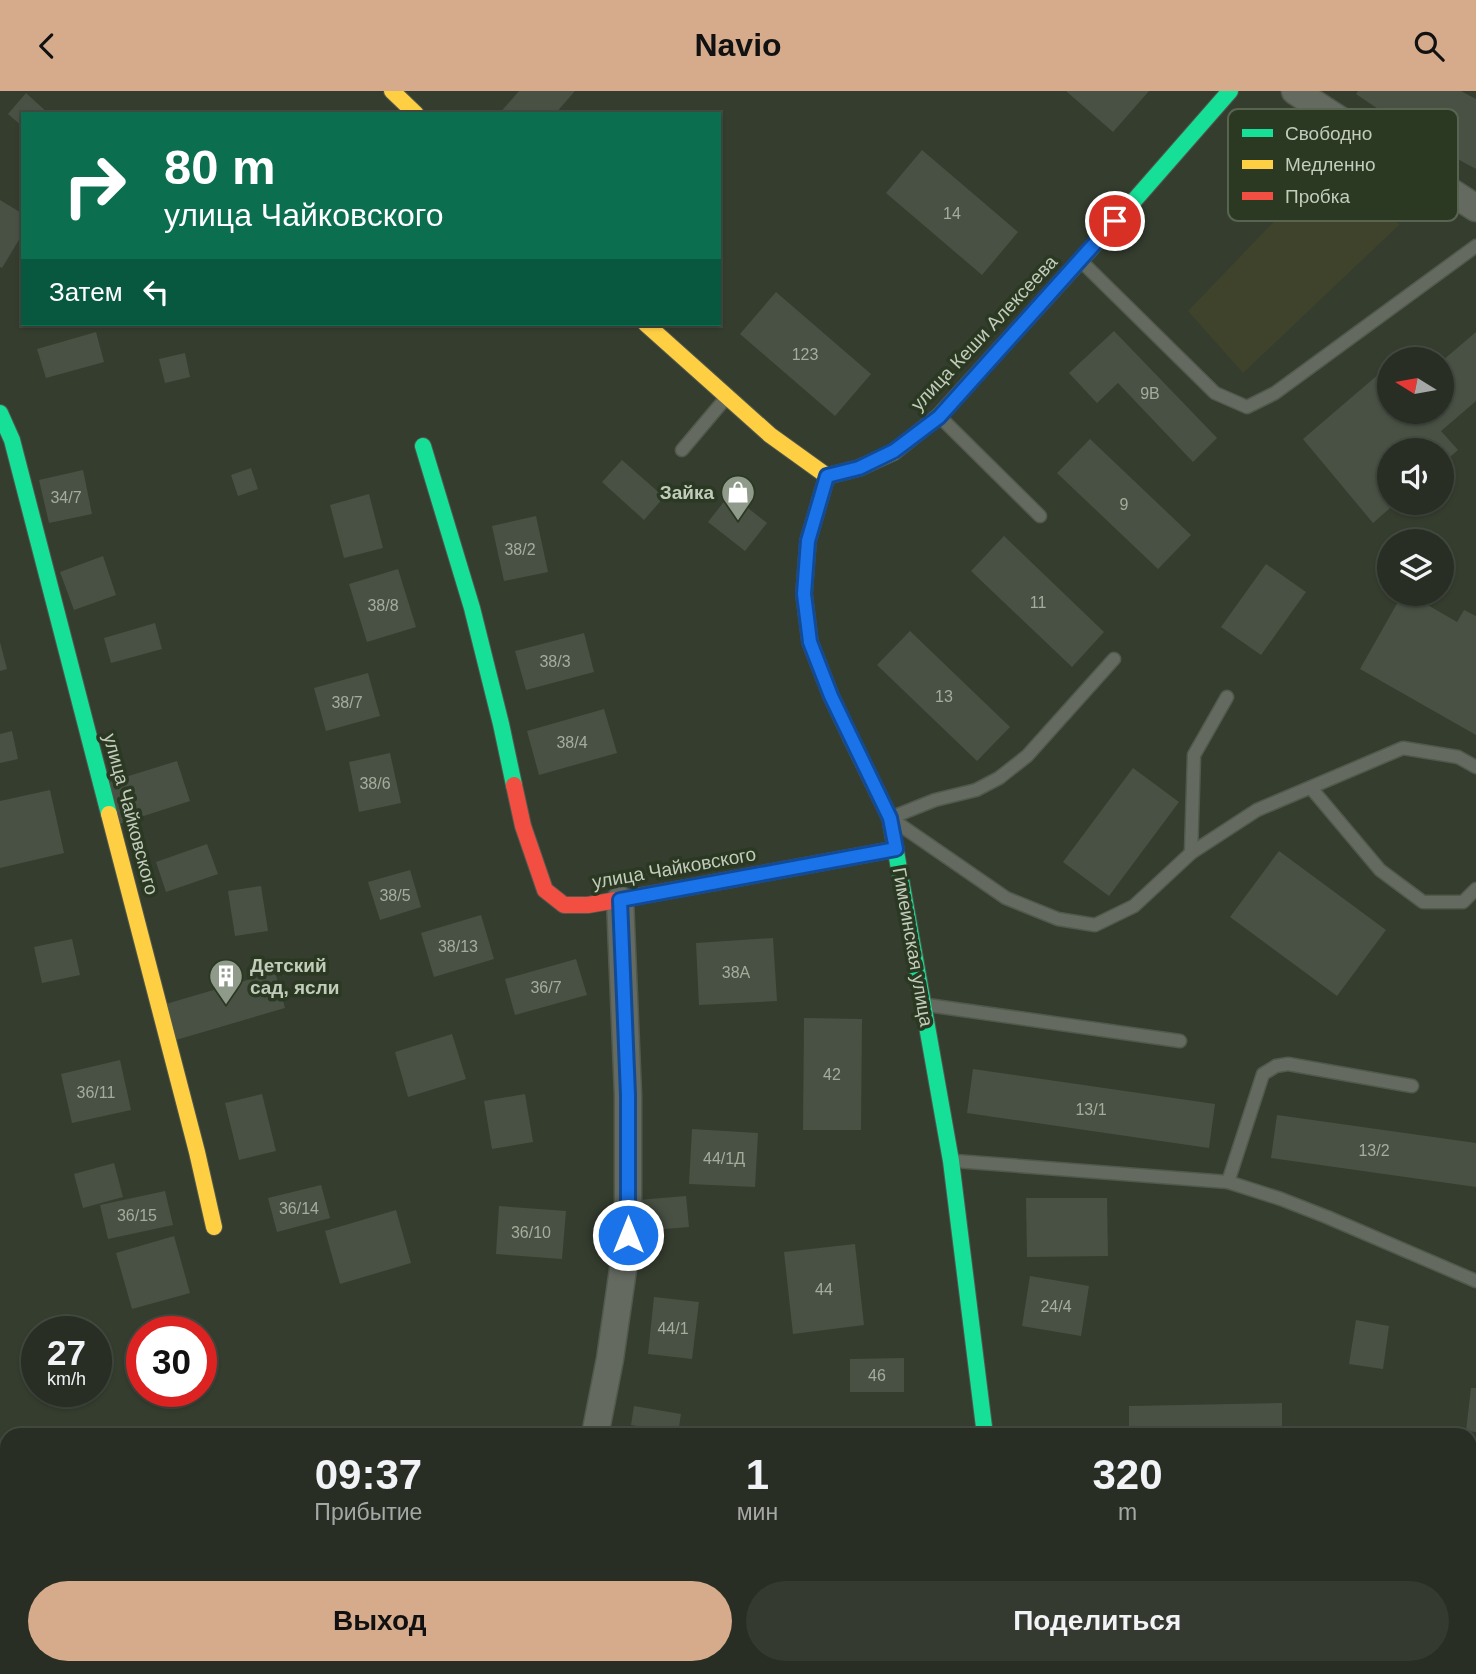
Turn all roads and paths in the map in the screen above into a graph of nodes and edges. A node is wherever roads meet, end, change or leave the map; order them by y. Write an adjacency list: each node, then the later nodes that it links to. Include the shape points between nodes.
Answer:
1 (392, 91): 5 (street)
2 (1230, 91): 9 (street, улица Кеши Алексеева)
3 (1295, 91): 4 (street)
4 (1323, 109)
5 (414, 112)
6 (1458, 196): 7 (street)
7 (1476, 208)
8 (1476, 246): 9 (lane, via 1275,393 1247,407 1215,393)
9 (1080, 260): 13 (street, улица Кеши Алексеева)
10 (648, 326): 11 (street)
11 (727, 397): 15 (lane); 16 (street)
12 (0, 413): 32 (street, улица Чайковского, via 12,440)
13 (939, 417): 16 (street, улица Кеши Алексеева, via 894,451 859,468); 17 (lane)
14 (423, 446): 26 (street, улица Чайковского, via 472,608 523,826 545,890 564,905)
15 (681, 450)
16 (827, 476): 22 (street, Гимеинская улица, via 808,541 804,594 810,642)
17 (1040, 516)
18 (1114, 659): 22 (lane, via 1027,756 999,778)
19 (1227, 698): 24 (lane, via 1194,755)
20 (1476, 767): 21 (lane, via 1458,757 1403,748)
21 (1311, 788): 24 (lane, via 1257,810); 25 (lane, via 1380,870 1423,902 1463,902)
22 (890, 818): 23 (street, Гимеинская улица); 24 (lane, via 1006,898 1058,919 1095,925 1134,906)
23 (896, 849): 26 (street, улица Чайковского); 27 (street, Гимеинская улица)
24 (1191, 853)
25 (1476, 889)
26 (620, 900): 34 (street, via 628,1235)
27 (923, 1005): 28 (lane); 30 (street, Гимеинская улица)
28 (1180, 1041)
29 (1412, 1086): 31 (lane, via 1288,1064 1276,1066 1263,1074)
30 (951, 1161): 31 (lane); 35 (street, Гимеинская улица)
31 (1228, 1182): 33 (lane, via 1327,1217)
32 (214, 1227)
33 (1476, 1281)
34 (595, 1428)
35 (984, 1428)

